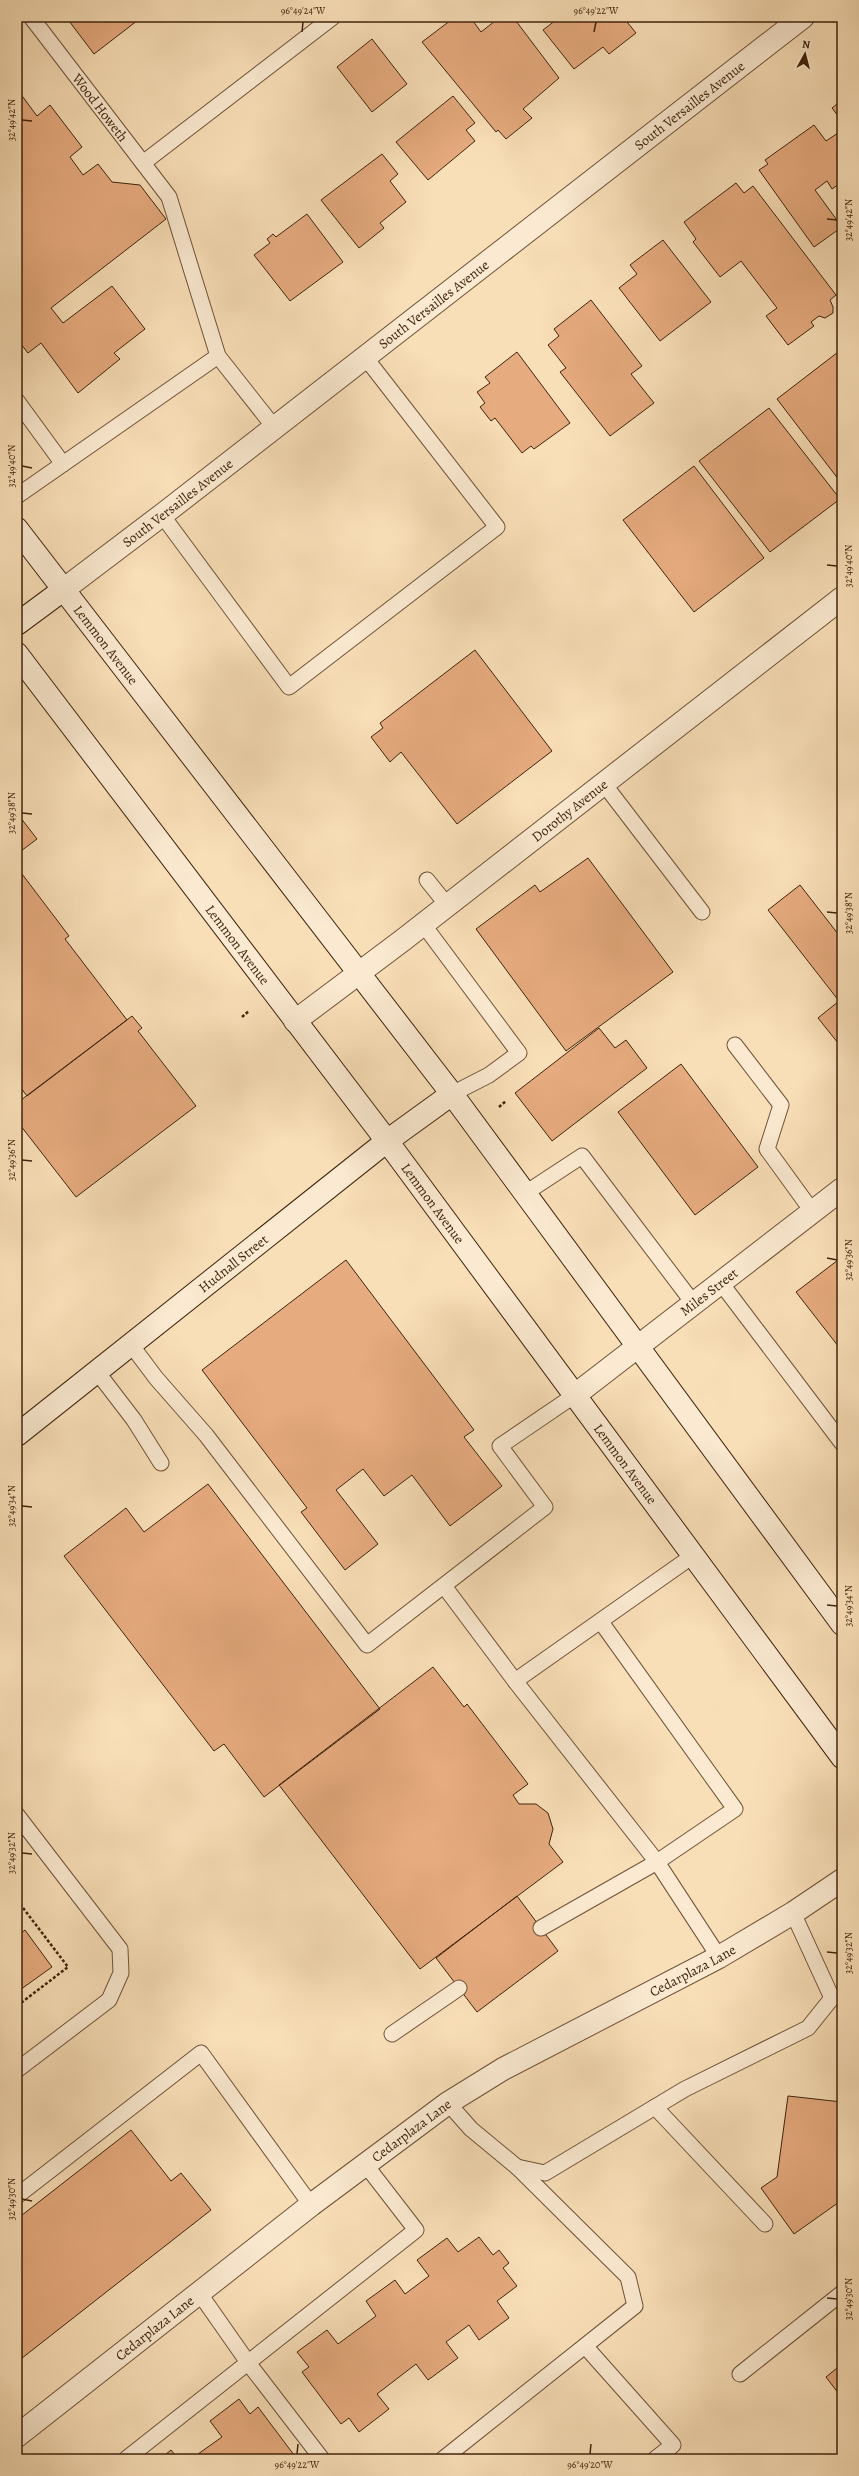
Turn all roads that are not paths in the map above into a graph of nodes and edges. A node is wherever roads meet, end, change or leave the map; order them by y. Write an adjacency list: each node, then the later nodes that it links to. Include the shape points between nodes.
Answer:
1 (31, 17): 4 (lane, Wood Howeth)
2 (333, 17): 4 (lane)
3 (803, 17): 6 (street, South Versailles Avenue)
4 (142, 163): 5 (lane, Wood Howeth, via 169,197)
5 (218, 356): 8 (lane); 9 (lane)
6 (365, 357): 8 (street, South Versailles Avenue); 11 (lane, via 497,527 289,688)
7 (17, 401): 9 (lane)
8 (274, 427): 11 (street, South Versailles Avenue)
9 (63, 464): 10 (lane)
10 (17, 496)
11 (162, 515): 13 (street, South Versailles Avenue)
12 (17, 529): 13 (street, Lemmon Avenue)
13 (63, 590): 15 (street, South Versailles Avenue); 22 (street, Lemmon Avenue)
14 (842, 598): 17 (street, Dorothy Avenue)
15 (17, 624)
16 (17, 654): 23 (street, Lemmon Avenue)
17 (604, 784): 19 (street, Dorothy Avenue); 20 (lane)
18 (427, 880): 19 (lane)
19 (448, 905): 21 (street, Dorothy Avenue)
20 (702, 912)
21 (423, 924): 22 (street, Dorothy Avenue); 25 (lane, via 519,1053 489,1075)
22 (358, 974): 23 (street, Dorothy Avenue); 25 (street, Lemmon Avenue)
23 (295, 1021): 26 (street, Lemmon Avenue)
24 (735, 1045): 29 (lane, via 781,1105 767,1149)
25 (452, 1094): 26 (street, Hudnall Street); 28 (street, Lemmon Avenue)
26 (387, 1141): 32 (street, Hudnall Street); 35 (street, Lemmon Avenue)
27 (842, 1188): 29 (street, Miles Street)
28 (524, 1194): 31 (lane, via 582,1156); 33 (street, Lemmon Avenue)
29 (812, 1212): 30 (street, Miles Street)
30 (721, 1283): 31 (street, Miles Street); 37 (lane)
31 (694, 1304): 33 (street, Miles Street)
32 (132, 1346): 34 (street, Hudnall Street); 40 (lane, via 210,1441 367,1645)
33 (637, 1348): 35 (street, Miles Street); 42 (street, Lemmon Avenue)
34 (98, 1373): 36 (street, Hudnall Street); 38 (lane, via 134,1420)
35 (575, 1395): 39 (street, Lemmon Avenue); 40 (lane, via 500,1446 545,1507)
36 (17, 1436)
37 (842, 1444)
38 (162, 1463)
39 (694, 1555): 41 (lane); 44 (street, Lemmon Avenue)
40 (444, 1586): 43 (lane)
41 (601, 1622): 43 (lane); 46 (lane, via 735,1809)
42 (842, 1624)
43 (515, 1681): 46 (lane)
44 (842, 1757)
45 (17, 1815): 54 (lane, via 120,1949 120,1972 109,2000)
46 (657, 1862): 49 (lane); 50 (lane)
47 (842, 1880): 48 (street, Cedarplaza Lane)
48 (792, 1913): 50 (street, Cedarplaza Lane); 52 (lane)
49 (540, 1928)
50 (719, 1957): 55 (street, Cedarplaza Lane, via 510,2066)
51 (459, 1988): 53 (lane)
52 (837, 2002): 56 (lane, via 808,2028 684,2089)
53 (392, 2034)
54 (17, 2070)
55 (448, 2103): 57 (street, Cedarplaza Lane); 58 (lane, via 471,2129)
56 (655, 2107): 58 (lane, via 545,2173); 61 (lane)
57 (365, 2164): 60 (street, Cedarplaza Lane); 65 (lane, via 416,2230)
58 (517, 2167): 64 (lane, via 628,2277 635,2306)
59 (17, 2196): 60 (lane, via 201,2054)
60 (311, 2205): 63 (street, Cedarplaza Lane)
61 (765, 2224)
62 (842, 2293): 66 (lane)
63 (200, 2294): 65 (lane); 67 (street, Cedarplaza Lane)
64 (585, 2346): 70 (lane); 71 (lane, via 674,2445)
65 (249, 2364): 68 (lane); 69 (lane)
66 (740, 2374)
67 (17, 2436)
68 (126, 2459)
69 (322, 2459)
70 (443, 2459)
71 (655, 2459)

